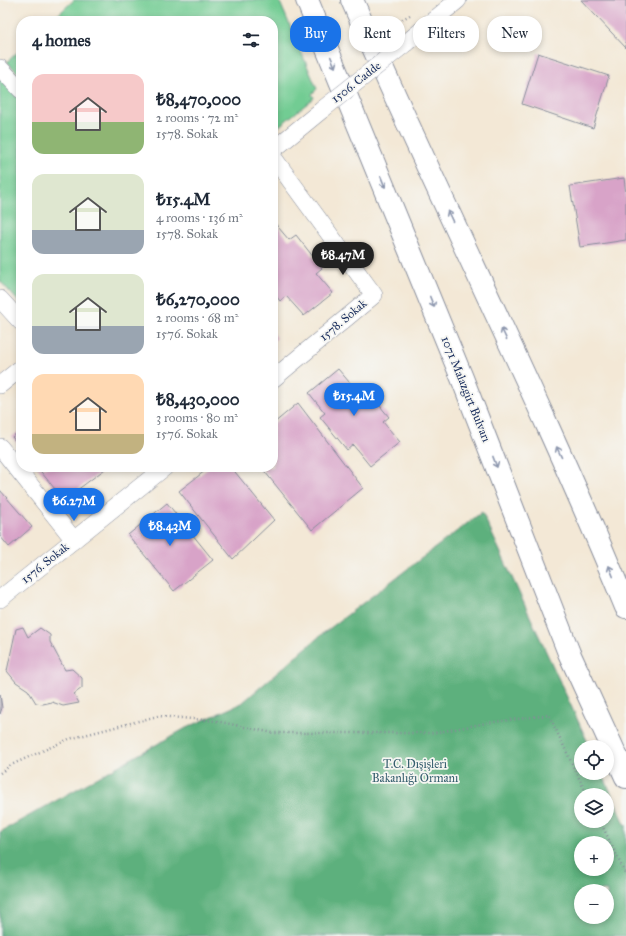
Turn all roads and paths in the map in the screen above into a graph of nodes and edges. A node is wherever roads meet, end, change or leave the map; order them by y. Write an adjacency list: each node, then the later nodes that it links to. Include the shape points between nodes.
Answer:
1 (307, 0): 21 (main road, 1071 Malazgirt Bulvarı, one-way to 21, via 462,378 570,653)
2 (352, 0): 19 (main road, one-way to 2, via 590,519 391,90)
3 (458, 0): 6 (street, 1506. Cadde, bridge)
4 (0, 68): 5 (street)
5 (16, 85)
6 (278, 146)
7 (278, 164): 11 (street, 1578. Sokak, via 374,295)
8 (0, 299): 9 (street)
9 (16, 317)
10 (16, 372): 12 (street)
11 (278, 375)
12 (0, 385)
13 (0, 447): 14 (street)
14 (16, 467)
15 (20, 472): 17 (street)
16 (159, 472): 17 (street, 1576. Sokak)
17 (74, 540): 18 (street, 1576. Sokak)
18 (0, 599)
19 (626, 607)
20 (0, 773): 22 (path, via 10,765 69,739 158,716 216,721 273,733 434,733 549,715)
21 (626, 777)
22 (584, 788)
23 (603, 828): 24 (path)
24 (626, 874)

